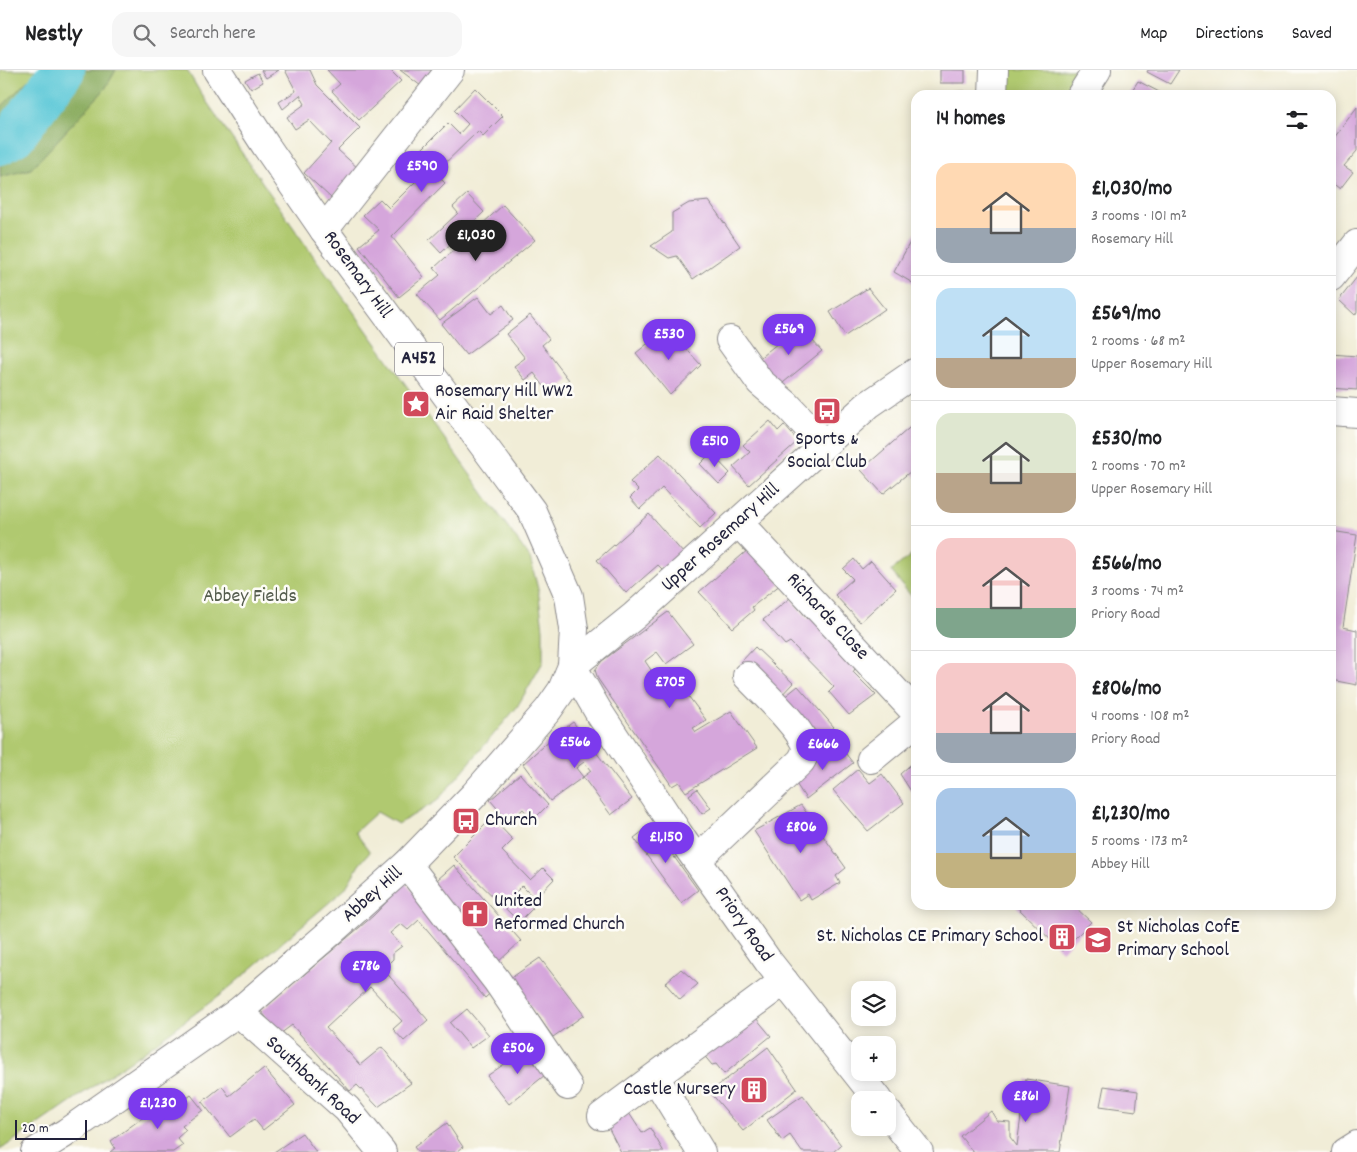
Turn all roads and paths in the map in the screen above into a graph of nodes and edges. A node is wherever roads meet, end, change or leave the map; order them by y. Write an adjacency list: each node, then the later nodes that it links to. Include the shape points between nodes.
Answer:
1 (217, 70): 7 (main road, Rosemary Hill / A452)
2 (450, 70): 7 (main road)
3 (994, 70): 5 (main road)
4 (1098, 70): 6 (main road)
5 (993, 90)
6 (1084, 90)
7 (324, 230): 16 (main road, Rosemary Hill / A452, via 532,512 569,596 574,629)
8 (1357, 244): 9 (main road)
9 (1336, 271)
10 (730, 340): 14 (main road, via 760,382)
11 (911, 375): 14 (main road, Upper Rosemary Hill, via 868,405)
12 (1336, 411): 13 (main road)
13 (1357, 413)
14 (824, 444): 15 (main road, Upper Rosemary Hill)
15 (738, 522): 16 (main road, Upper Rosemary Hill, via 634,616); 18 (main road, Richards Close)
16 (572, 666): 21 (main road, Priory Road); 22 (main road, Abbey Hill, via 562,690 548,710 474,795)
17 (748, 676): 21 (main road, via 798,731 806,753)
18 (911, 708)
19 (911, 726): 20 (main road)
20 (871, 759)
21 (697, 860): 23 (main road, Priory Road)
22 (407, 864): 24 (main road, Abbey Hill); 26 (main road, via 497,981)
23 (784, 981): 25 (main road); 27 (main road, Priory Road)
24 (238, 1012): 31 (main road, Abbey Hill); 32 (main road, Southbank Road, via 347,1109)
25 (655, 1077): 28 (main road); 33 (main road)
26 (568, 1086)
27 (871, 1091)
28 (602, 1116)
29 (896, 1123): 34 (main road)
30 (1357, 1145): 35 (main road)
31 (35, 1152)
32 (382, 1152)
33 (701, 1152)
34 (919, 1152)
35 (1346, 1152)

